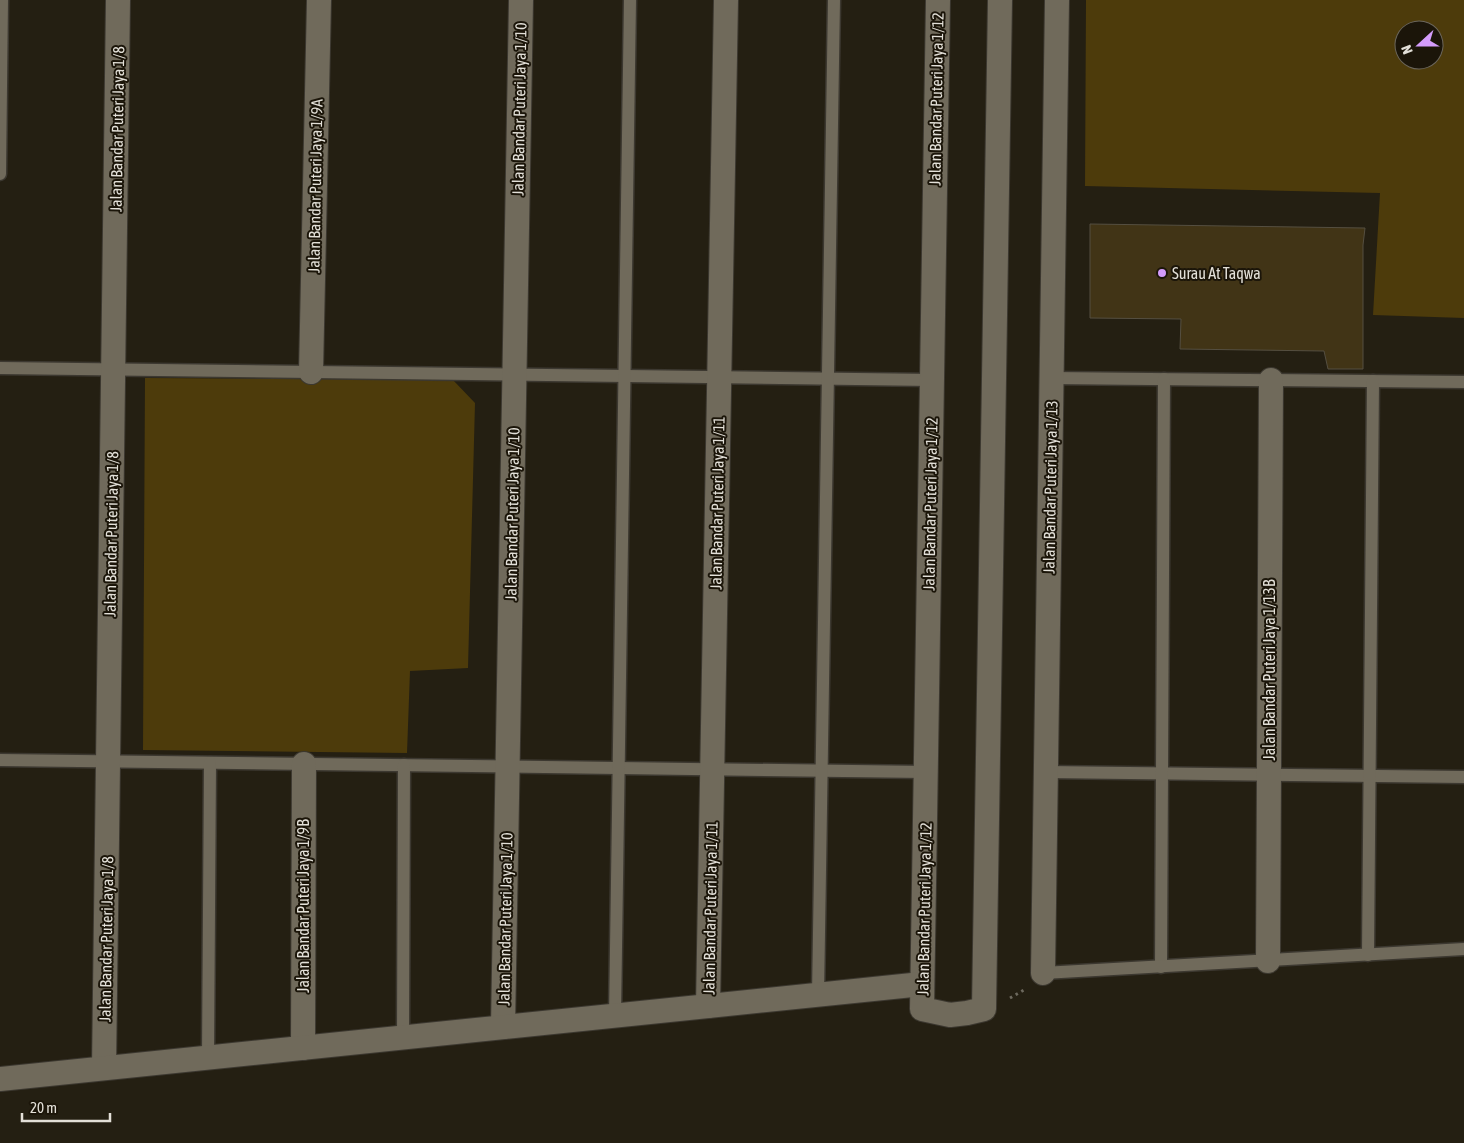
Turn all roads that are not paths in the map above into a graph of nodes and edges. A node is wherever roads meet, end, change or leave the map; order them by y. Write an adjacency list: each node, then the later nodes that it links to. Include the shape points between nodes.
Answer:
1 (2, 0): 11 (lane)
2 (118, 0): 13 (street, Jalan Bandar Puteri Jaya 1/8)
3 (318, 0): 14 (street, Jalan Bandar Puteri Jaya 1/9A)
4 (521, 0): 15 (street, Jalan Bandar Puteri Jaya 1/10)
5 (630, 0): 16 (lane)
6 (726, 0): 17 (street, Jalan Bandar Puteri Jaya 1/11)
7 (834, 0): 19 (lane)
8 (938, 0): 21 (street, Jalan Bandar Puteri Jaya 1/12)
9 (1000, 0): 45 (street, Jalan Bandar Puteri Jaya 1/12, via 984,1009 950,1015 922,1009)
10 (1057, 0): 18 (street, Jalan Bandar Puteri Jaya 1/13)
11 (0, 174)
12 (0, 368): 13 (lane)
13 (113, 370): 14 (lane); 26 (street, Jalan Bandar Puteri Jaya 1/8)
14 (311, 372): 15 (lane)
15 (514, 374): 16 (lane); 30 (street, Jalan Bandar Puteri Jaya 1/10)
16 (624, 376): 17 (lane); 31 (lane)
17 (720, 377): 19 (lane); 32 (street, Jalan Bandar Puteri Jaya 1/11)
18 (1051, 378): 20 (lane); 35 (street, Jalan Bandar Puteri Jaya 1/13)
19 (828, 379): 21 (lane); 33 (lane)
20 (1164, 379): 22 (lane); 36 (lane)
21 (932, 380): 34 (street, Jalan Bandar Puteri Jaya 1/12)
22 (1271, 380): 23 (lane); 37 (street, Jalan Bandar Puteri Jaya 1/13B)
23 (1373, 381): 24 (lane); 38 (lane)
24 (1464, 382)
25 (0, 760): 26 (lane)
26 (108, 762): 27 (lane); 53 (street, Jalan Bandar Puteri Jaya 1/8)
27 (210, 763): 28 (lane); 52 (lane)
28 (304, 764): 29 (lane); 51 (street, Jalan Bandar Puteri Jaya 1/9B)
29 (404, 766): 30 (lane); 50 (lane)
30 (508, 767): 31 (lane); 49 (street, Jalan Bandar Puteri Jaya 1/10)
31 (618, 768): 32 (lane); 48 (lane)
32 (712, 770): 33 (lane); 47 (street, Jalan Bandar Puteri Jaya 1/11)
33 (822, 771): 34 (lane); 46 (lane)
34 (926, 772): 45 (street, Jalan Bandar Puteri Jaya 1/12)
35 (1046, 772): 36 (lane); 44 (street, Jalan Bandar Puteri Jaya 1/13)
36 (1162, 773): 37 (lane); 43 (lane)
37 (1269, 774): 38 (lane); 42 (street, Jalan Bandar Puteri Jaya 1/13B)
38 (1370, 776): 39 (lane); 41 (lane)
39 (1464, 777)
40 (1464, 949): 41 (lane)
41 (1368, 955): 42 (lane)
42 (1268, 961): 43 (lane)
43 (1161, 967): 44 (lane)
44 (1043, 973)
45 (922, 984): 46 (street)
46 (818, 995): 47 (street)
47 (708, 1006): 48 (street)
48 (615, 1016): 49 (street)
49 (503, 1027): 50 (street)
50 (403, 1038): 51 (street)
51 (303, 1048): 52 (street)
52 (208, 1057): 53 (street)
53 (104, 1068): 54 (street)
54 (0, 1079)

